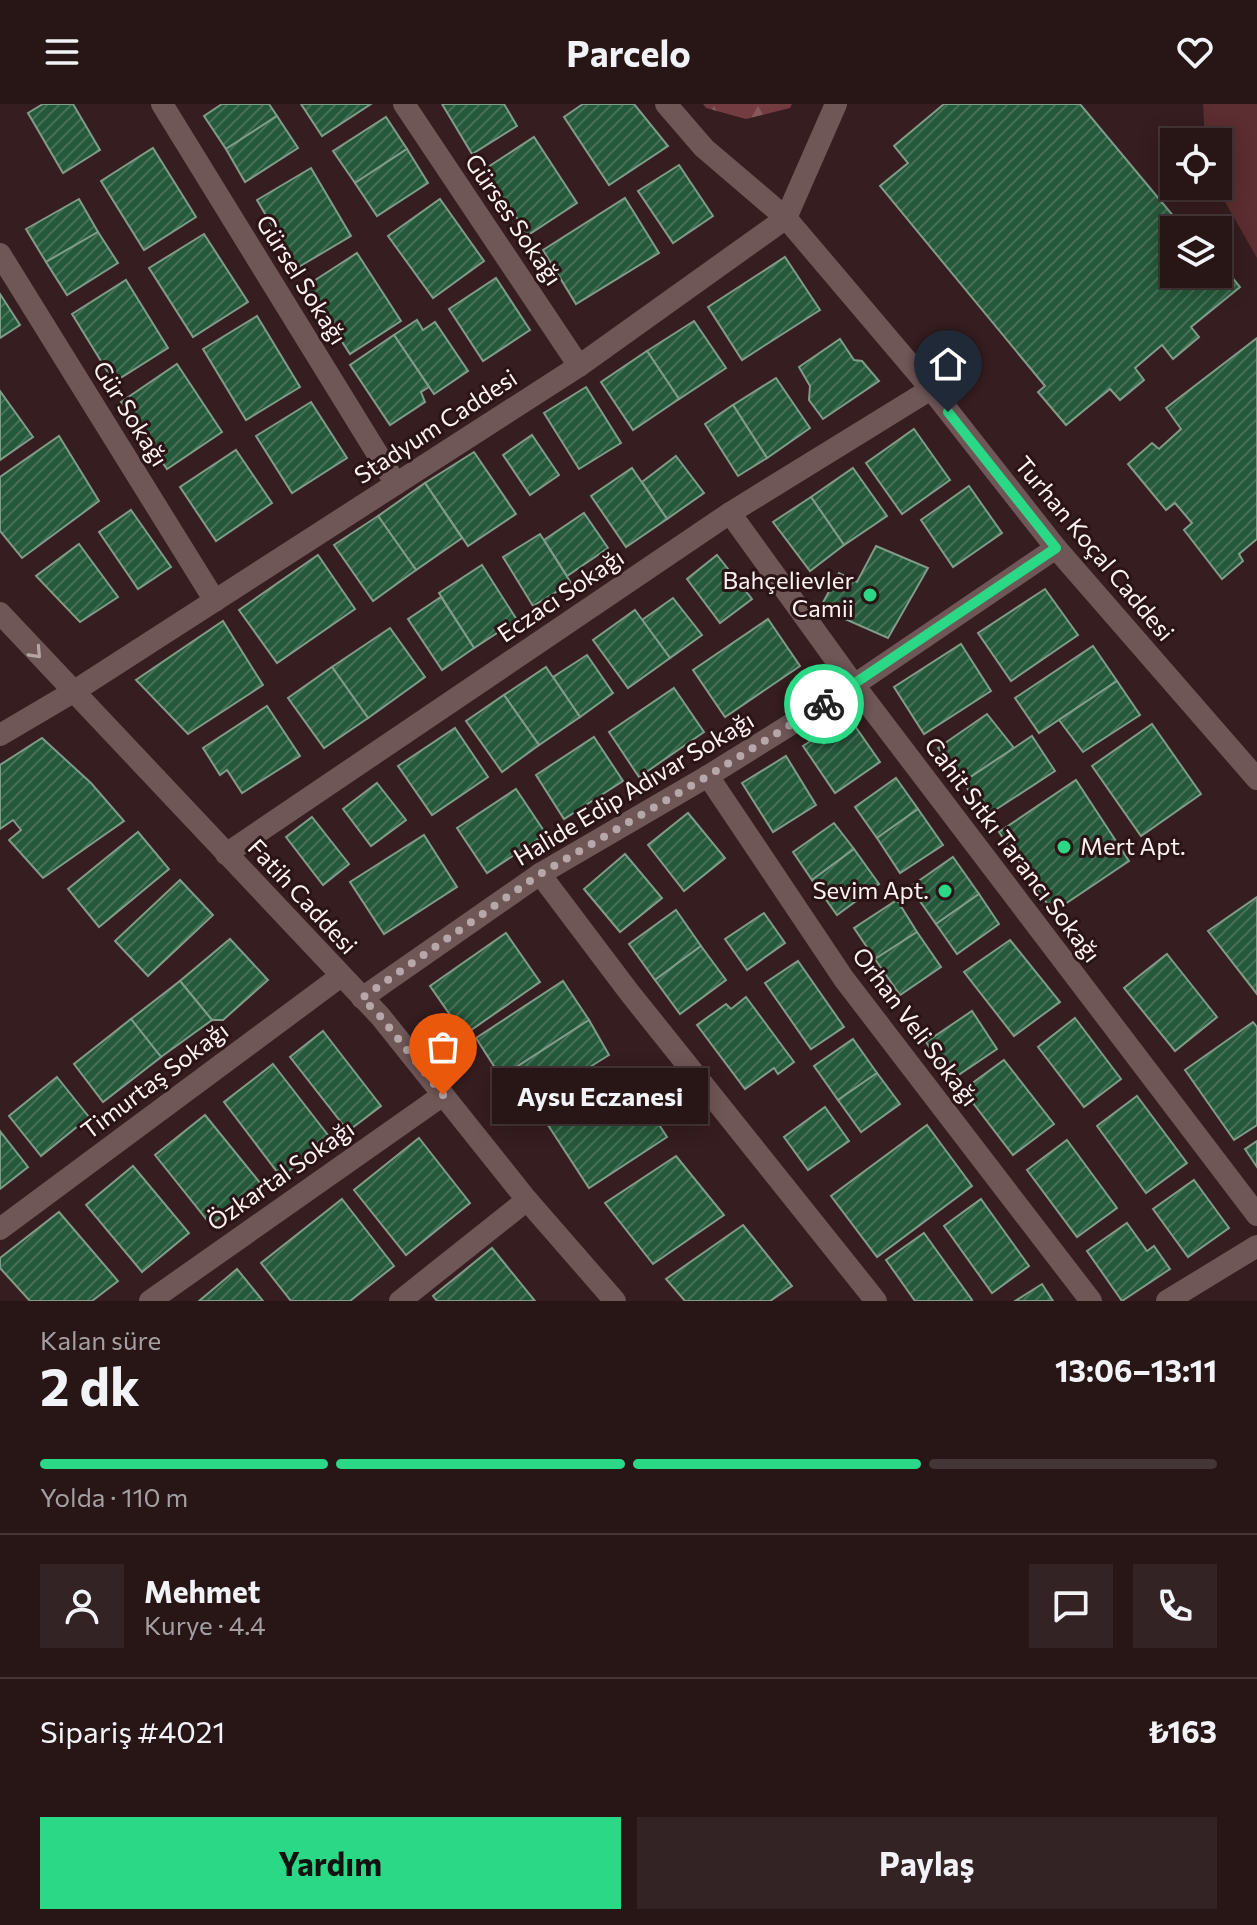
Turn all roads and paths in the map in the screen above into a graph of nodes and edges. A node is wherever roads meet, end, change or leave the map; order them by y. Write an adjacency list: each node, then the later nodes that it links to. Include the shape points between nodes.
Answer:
1 (162, 104): 9 (street, Gürsel Sokağı)
2 (404, 104): 7 (street, Gürses Sokağı)
3 (666, 104): 5 (street, Turhan Koçal Caddesi, via 704,148)
4 (836, 104): 5 (street)
5 (786, 218): 7 (street, Stadyum Caddesi); 8 (street, Turhan Koçal Caddesi)
6 (0, 254): 12 (street, Gür Sokağı)
7 (579, 366): 9 (street, Stadyum Caddesi)
8 (931, 389): 10 (street, Eczacı Sokağı); 11 (street, Turhan Koçal Caddesi)
9 (396, 484): 12 (street, Stadyum Caddesi)
10 (730, 513): 14 (street, Cahit Sıtkı Tarancı Sokağı); 19 (street, Eczacı Sokağı)
11 (1056, 548): 14 (street, Halide Edip Adıvar Sokağı); 18 (street, Turhan Koçal Caddesi)
12 (215, 601): 15 (street, Stadyum Caddesi)
13 (0, 613): 15 (street, Fatih Caddesi, one-way to 15)
14 (854, 685): 17 (street, Halide Edip Adıvar Sokağı); 25 (street, Cahit Sıtkı Tarancı Sokağı)
15 (73, 692): 16 (street, Stadyum Caddesi); 19 (street, Fatih Caddesi)
16 (0, 735)
17 (708, 776): 20 (street, Halide Edip Adıvar Sokağı); 32 (street, Orhan Veli Sokağı, via 844,979)
18 (1257, 779)
19 (226, 854): 21 (street, Fatih Caddesi)
20 (540, 874): 22 (street, Halide Edip Adıvar Sokağı); 31 (street)
21 (341, 976): 22 (street, Fatih Caddesi); 26 (street, Timurtaş Sokağı)
22 (362, 998): 23 (street, Fatih Caddesi)
23 (443, 1095): 24 (street, Fatih Caddesi); 28 (street, Özkartal Sokağı)
24 (527, 1200): 29 (street); 30 (street, Fatih Caddesi)
25 (1257, 1215)
26 (0, 1229)
27 (1257, 1246): 33 (street)
28 (150, 1301)
29 (400, 1301)
30 (615, 1301)
31 (876, 1301)
32 (1091, 1301)
33 (1167, 1301)

